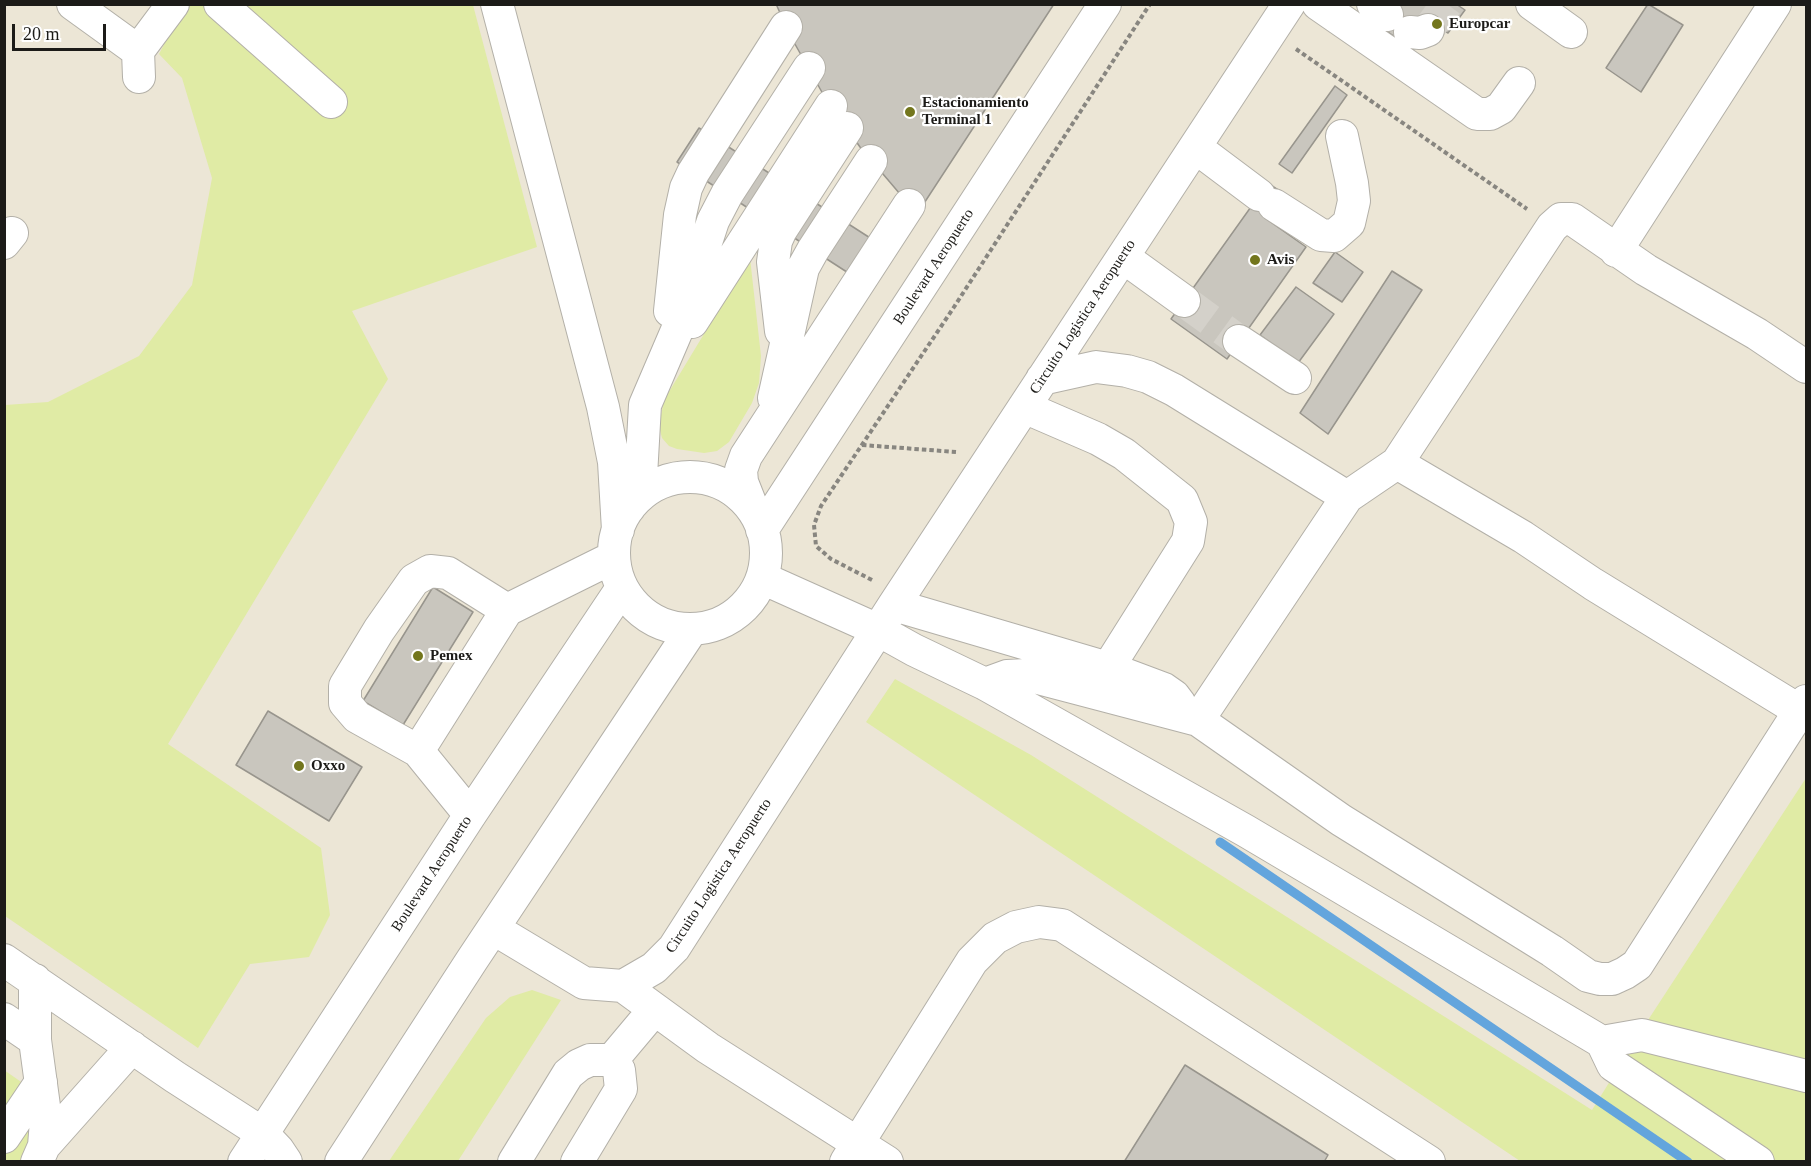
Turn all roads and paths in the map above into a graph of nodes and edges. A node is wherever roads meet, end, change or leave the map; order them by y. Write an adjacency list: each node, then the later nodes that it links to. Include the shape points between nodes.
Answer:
1 (73, 4): 2 (street, via 138,64)
2 (173, 4)
3 (220, 4): 14 (street)
4 (497, 4): 36 (street, via 603,407 614,462)
5 (1105, 4): 35 (street, Boulevard Aeropuerto)
6 (1150, 4): 31 (path)
7 (1289, 4): 11 (street, Circuito Logistica Aeropuerto)
8 (1318, 4): 13 (street, via 1477,114 1490,114 1501,108)
9 (1532, 4): 12 (street)
10 (1775, 4): 19 (street)
11 (1271, 32): 17 (street, Circuito Logistica Aeropuerto); 18 (path)
12 (1571, 32)
13 (1520, 83)
14 (331, 102)
15 (846, 122): 23 (street); 23 (street, via 776,241 773,262); 25 (street); 25 (street, via 719,208 678,328); 25 (street, via 693,173 680,216 667,340); 28 (street, via 839,281); 30 (street)
16 (1342, 136): 17 (street, via 1354,201 1349,223 1334,236 1321,235 1266,200)
17 (1195, 147): 20 (street, Circuito Logistica Aeropuerto)
18 (1557, 223): 19 (street, via 1572,219); 33 (street)
19 (1617, 251): 24 (street)
20 (1123, 257): 21 (street); 27 (street, Circuito Logistica Aeropuerto)
21 (1184, 301)
22 (1239, 341): 26 (street)
23 (781, 359): 28 (street)
24 (1806, 367)
25 (657, 376): 36 (street, via 645,405 641,476)
26 (1296, 378)
27 (1042, 379): 29 (street, Circuito Logistica Aeropuerto); 34 (street, via 1096,367 1148,377)
28 (772, 407): 30 (street)
29 (1024, 407): 39 (street, Circuito Logistica Aeropuerto); 42 (street, via 1124,454 1182,500 1191,522 1188,541)
30 (757, 437): 35 (street, via 741,470 742,482)
31 (862, 445): 32 (path); 39 (path, via 821,506 814,525 816,546)
32 (967, 453)
33 (1397, 463): 34 (street); 44 (street, via 1523,537 1593,584)
34 (1347, 497): 45 (street)
35 (759, 521): 36 (street, via 743,498 728,487 692,477 668,480 646,491); 37 (street, via 766,554)
36 (620, 531): 38 (street, via 616,573); 40 (street)
37 (762, 578): 39 (street); 41 (street, via 735,615 714,625)
38 (622, 588): 41 (street, via 634,605 651,618 670,627); 47 (street, Boulevard Aeropuerto)
39 (884, 606): 42 (street); 43 (street, via 914,650); 51 (street, Circuito Logistica Aeropuerto, via 674,948 654,968)
40 (507, 610): 46 (street); 46 (street, via 448,573 430,571 414,580 379,630 345,686 345,703 357,717)
41 (692, 629): 48 (street)
42 (1108, 668): 45 (street, via 1164,689 1174,696)
43 (985, 684): 45 (street, via 1007,676 1027,675); 55 (street, via 1236,826)
44 (1803, 706): 45 (street, via 1637,965 1612,979 1588,976 1369,838)
45 (1188, 717)
46 (418, 751): 47 (street)
47 (470, 815): 60 (street, Boulevard Aeropuerto)
48 (494, 929): 51 (street, via 584,982); 66 (street)
49 (4, 960): 50 (street)
50 (35, 980): 54 (street); 56 (street)
51 (623, 986): 52 (street)
52 (654, 1010): 57 (street); 62 (street)
53 (4, 1019): 54 (street)
54 (35, 1040): 59 (street)
55 (1602, 1042): 58 (street, via 1642,1035); 71 (street, via 1613,1065)
56 (132, 1047): 60 (street); 63 (street)
57 (612, 1060): 67 (street, via 590,1060 568,1074); 68 (street, via 619,1070 621,1089)
58 (1806, 1076)
59 (41, 1082): 61 (street); 63 (street, via 46,1121)
60 (262, 1133): 64 (street, Boulevard Aeropuerto); 65 (street)
61 (4, 1137)
62 (852, 1152): 69 (street); 70 (street, via 972,961 995,938 1016,927 1039,922 1062,925)
63 (40, 1154)
64 (244, 1161)
65 (286, 1161)
66 (341, 1161)
67 (514, 1161)
68 (577, 1161)
69 (887, 1161)
70 (1429, 1161)
71 (1758, 1161)

